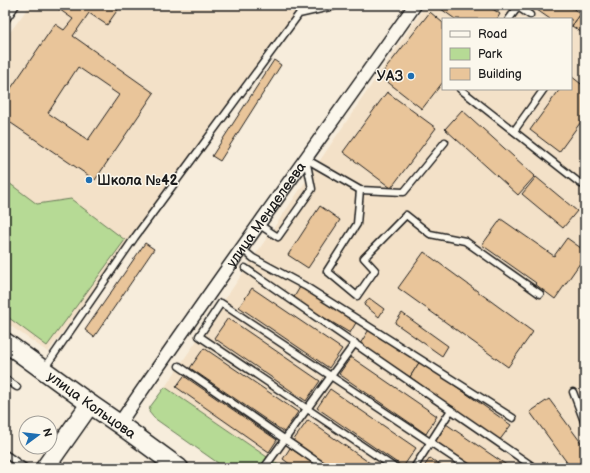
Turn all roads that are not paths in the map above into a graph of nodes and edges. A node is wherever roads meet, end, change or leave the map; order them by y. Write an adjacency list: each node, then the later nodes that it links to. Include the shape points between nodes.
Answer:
1 (16, 5): 6 (lane)
2 (335, 5): 21 (lane, via 299,14 135,237)
3 (415, 5): 11 (street, улица Менделеева)
4 (530, 15): 5 (lane, via 518,7)
5 (510, 18)
6 (5, 21)
7 (461, 90): 9 (lane)
8 (543, 90): 9 (lane)
9 (514, 131): 12 (lane, via 581,184)
10 (445, 142): 13 (lane, via 404,192)
11 (306, 159): 13 (lane); 14 (street, улица Менделеева); 14 (lane, via 312,189 278,237)
12 (585, 180)
13 (360, 190): 17 (lane, via 357,224 327,271 357,296 375,270 364,258 406,215 430,234 465,241)
14 (258, 224): 15 (street, улица Менделеева)
15 (242, 248): 29 (lane, via 253,258 305,286); 30 (street, улица Менделеева)
16 (245, 268): 19 (lane)
17 (540, 294)
18 (5, 342): 21 (main road, улица Кольцова)
19 (355, 343): 22 (lane); 28 (lane)
20 (179, 366): 32 (lane)
21 (44, 370): 26 (main road, улица Кольцова)
22 (331, 376): 27 (lane); 27 (lane, via 221,303 199,336); 33 (lane)
23 (5, 379): 24 (lane)
24 (17, 387)
25 (573, 392): 31 (lane)
26 (90, 404): 30 (main road, улица Кольцова); 35 (main road)
27 (308, 409): 32 (lane); 40 (lane)
28 (451, 410): 33 (lane); 43 (lane)
29 (513, 418)
30 (119, 424): 37 (main road, улица Кольцова)
31 (585, 424)
32 (285, 440): 38 (lane); 39 (lane)
33 (430, 442): 41 (lane); 42 (lane)
34 (5, 454): 36 (lane)
35 (52, 466)
36 (25, 468)
37 (179, 468)
38 (264, 468)
39 (326, 468)
40 (395, 468)
41 (414, 468)
42 (469, 468)
43 (535, 468)

